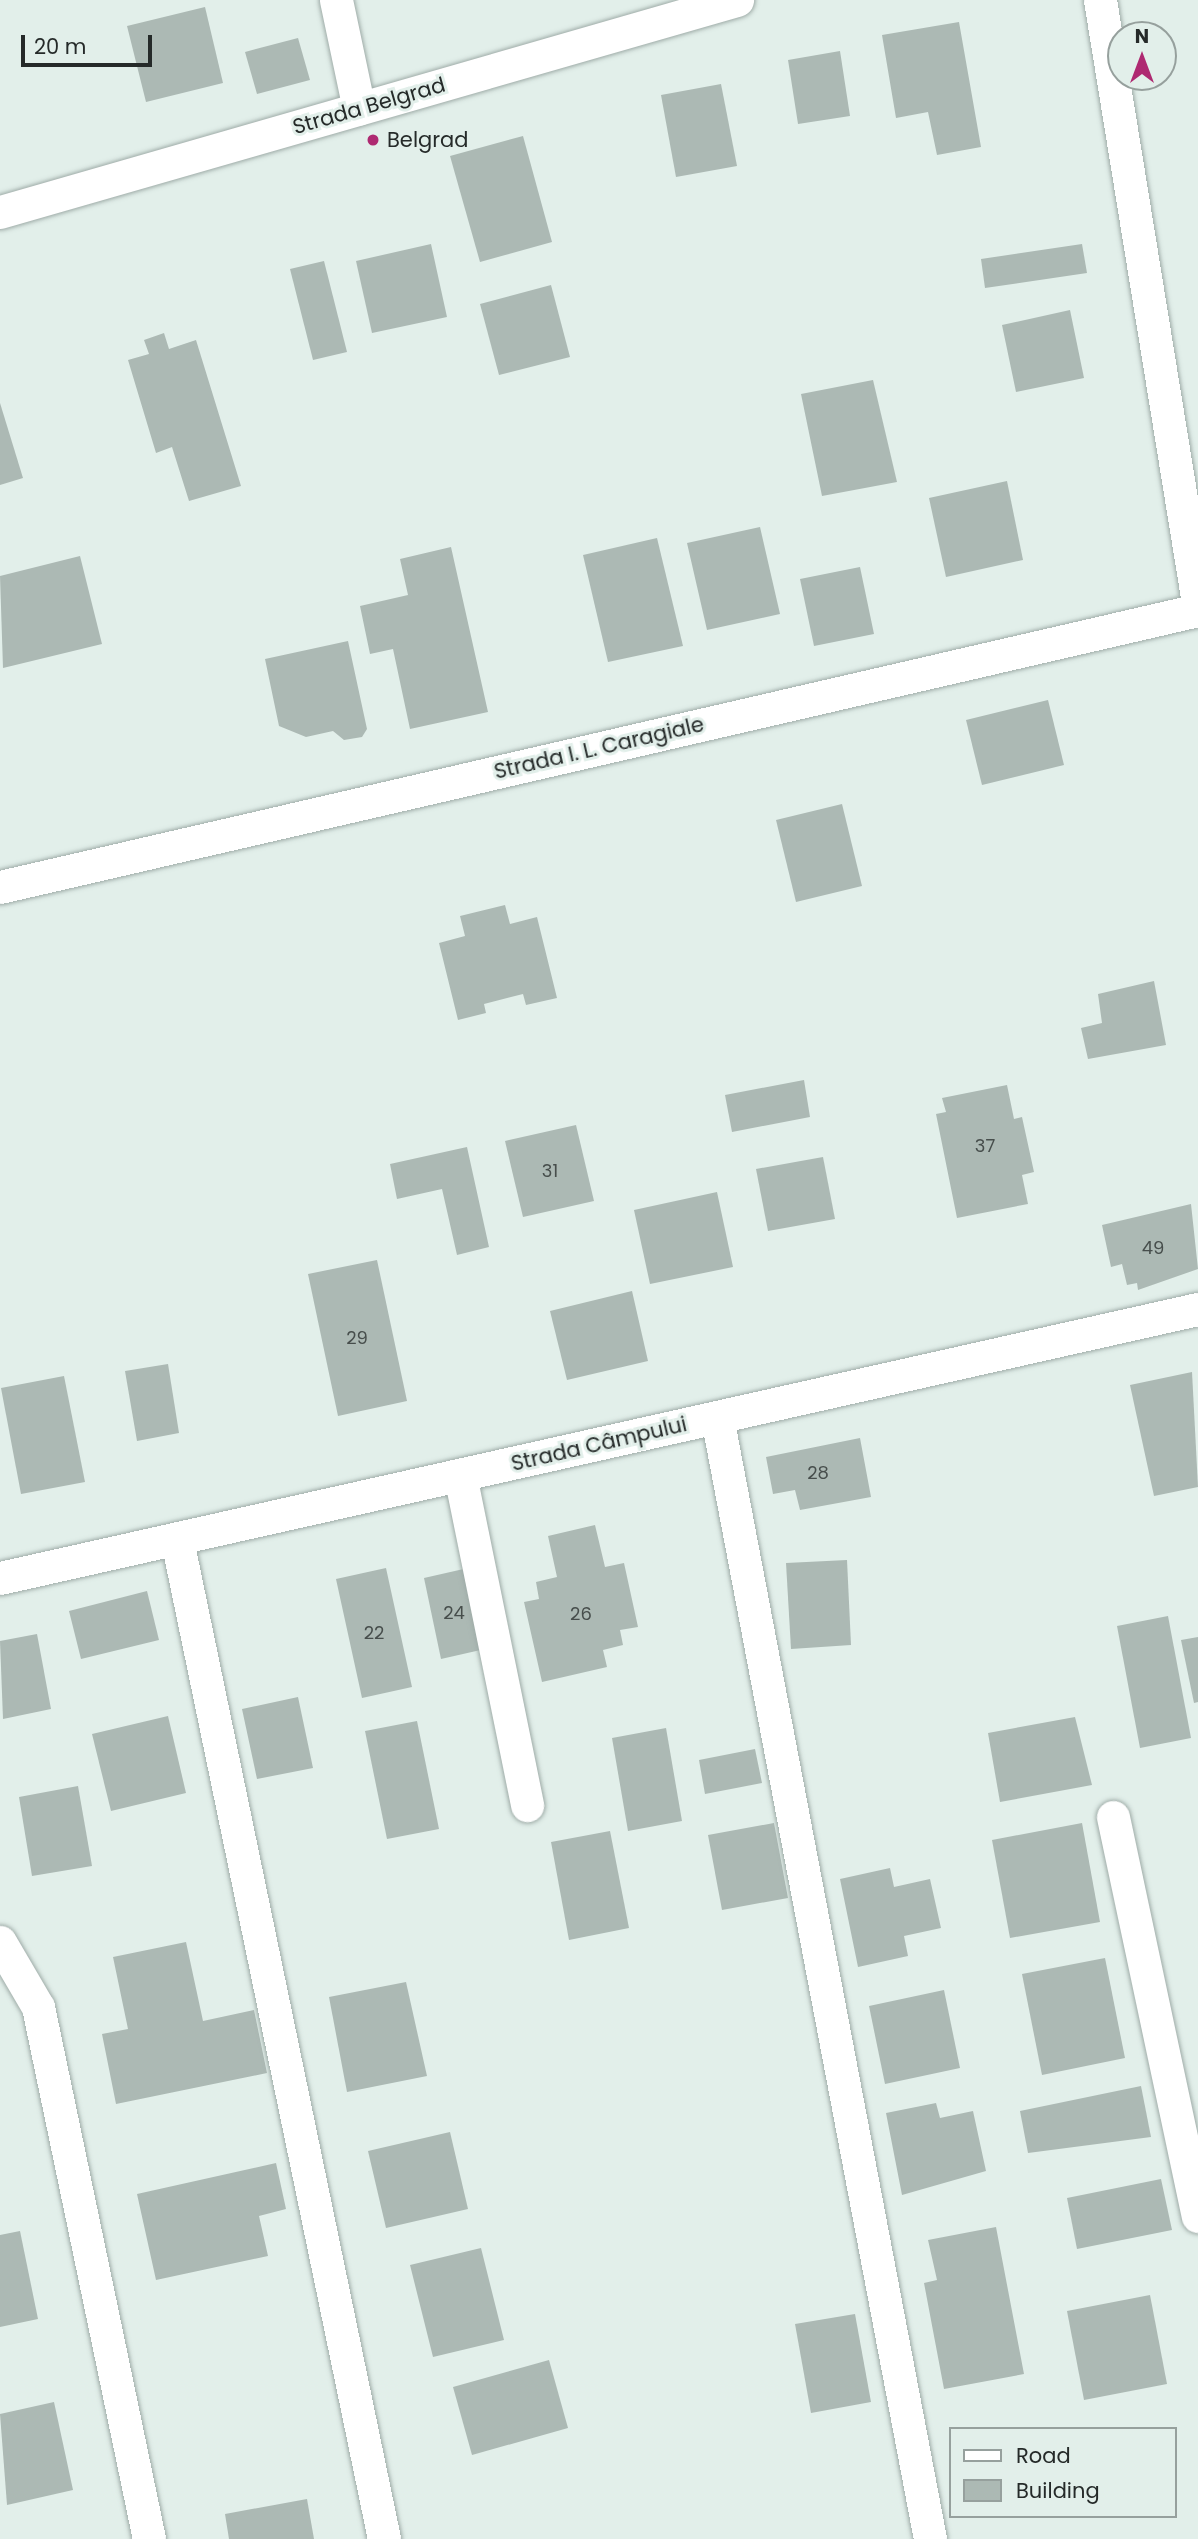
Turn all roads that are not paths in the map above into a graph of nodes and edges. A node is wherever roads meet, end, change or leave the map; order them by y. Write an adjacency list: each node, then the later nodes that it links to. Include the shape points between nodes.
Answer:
1 (336, 0): 4 (street)
2 (737, 0): 4 (street, Strada Belgrad)
3 (1100, 0): 6 (street)
4 (359, 109): 5 (street, Strada Belgrad)
5 (0, 212)
6 (1198, 603)
7 (1198, 610): 8 (street, Strada I. L. Caragiale)
8 (0, 887)
9 (1198, 1309): 10 (street, Strada Câmpului)
10 (717, 1417): 11 (street, Strada Câmpului); 20 (street)
11 (460, 1475): 12 (street, Strada Câmpului); 14 (street)
12 (177, 1540): 13 (street, Strada Câmpului); 19 (street)
13 (0, 1578)
14 (527, 1805)
15 (1113, 1817): 17 (street)
16 (0, 1942): 18 (street, via 38,2007)
17 (1198, 2216)
18 (149, 2539)
19 (384, 2539)
20 (929, 2539)

